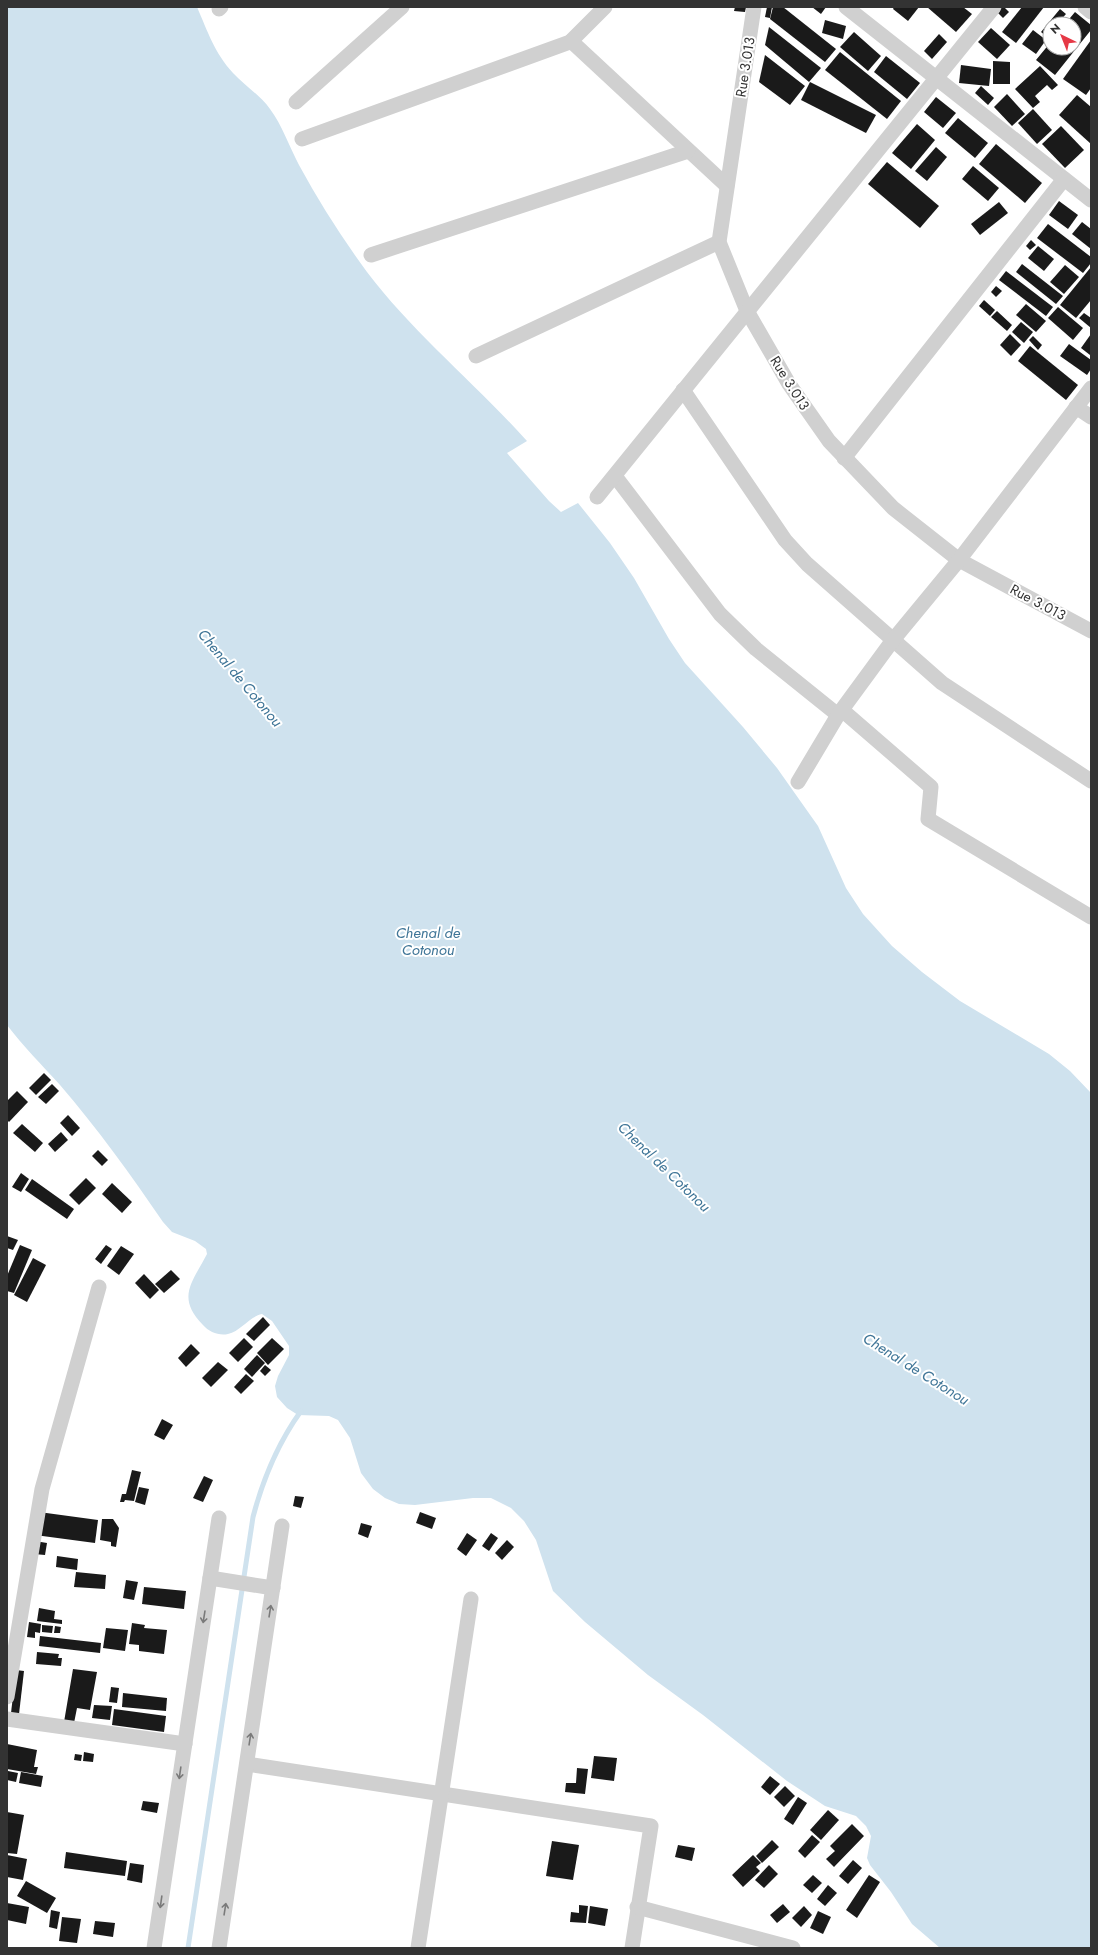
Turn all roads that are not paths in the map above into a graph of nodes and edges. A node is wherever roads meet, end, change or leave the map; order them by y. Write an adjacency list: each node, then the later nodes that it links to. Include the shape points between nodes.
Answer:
1 (402, 7): 10 (street)
2 (605, 7): 8 (street)
3 (754, 7): 14 (street, Rue 3.013)
4 (846, 7): 9 (street)
5 (994, 7): 9 (street)
6 (1085, 7): 7 (street)
7 (1091, 12)
8 (571, 41): 11 (street); 12 (street)
9 (936, 77): 13 (street); 18 (street)
10 (296, 102)
11 (302, 139)
12 (688, 151): 14 (street); 17 (street)
13 (1064, 179): 15 (street); 24 (street)
14 (727, 186): 16 (street, Rue 3.013)
15 (1091, 200)
16 (719, 242): 18 (street, Rue 3.013); 19 (street)
17 (371, 255)
18 (747, 311): 21 (street); 24 (street, Rue 3.013, via 804,406)
19 (476, 356)
20 (1091, 388): 22 (street)
21 (683, 390): 25 (street); 29 (street, via 792,548)
22 (1076, 407): 23 (street); 27 (street)
23 (1091, 417)
24 (844, 458): 27 (street, Rue 3.013, via 893,508)
25 (614, 476): 26 (street); 30 (street, via 720,614 756,649)
26 (597, 497)
27 (959, 560): 28 (street, Rue 3.013); 29 (street)
28 (1091, 630)
29 (892, 640): 30 (street); 31 (street, via 942,683)
30 (840, 712): 32 (street); 33 (street, via 931,787 928,819)
31 (1091, 781)
32 (798, 782)
33 (1091, 917)
34 (99, 1287): 40 (street, via 42,1489)
35 (219, 1518): 37 (street)
36 (282, 1526): 38 (street)
37 (210, 1578): 38 (street); 42 (street, one-way to 42)
38 (273, 1588): 43 (street, one-way to 38)
39 (471, 1599): 44 (street)
40 (7, 1697)
41 (7, 1719): 42 (street)
42 (185, 1744): 46 (street, one-way to 46)
43 (247, 1764): 44 (street); 47 (street, one-way to 43)
44 (442, 1794): 45 (street, via 651,1826); 48 (street)
45 (637, 1907): 49 (street); 50 (street)
46 (154, 1948)
47 (219, 1948)
48 (418, 1948)
49 (632, 1948)
50 (793, 1948)

